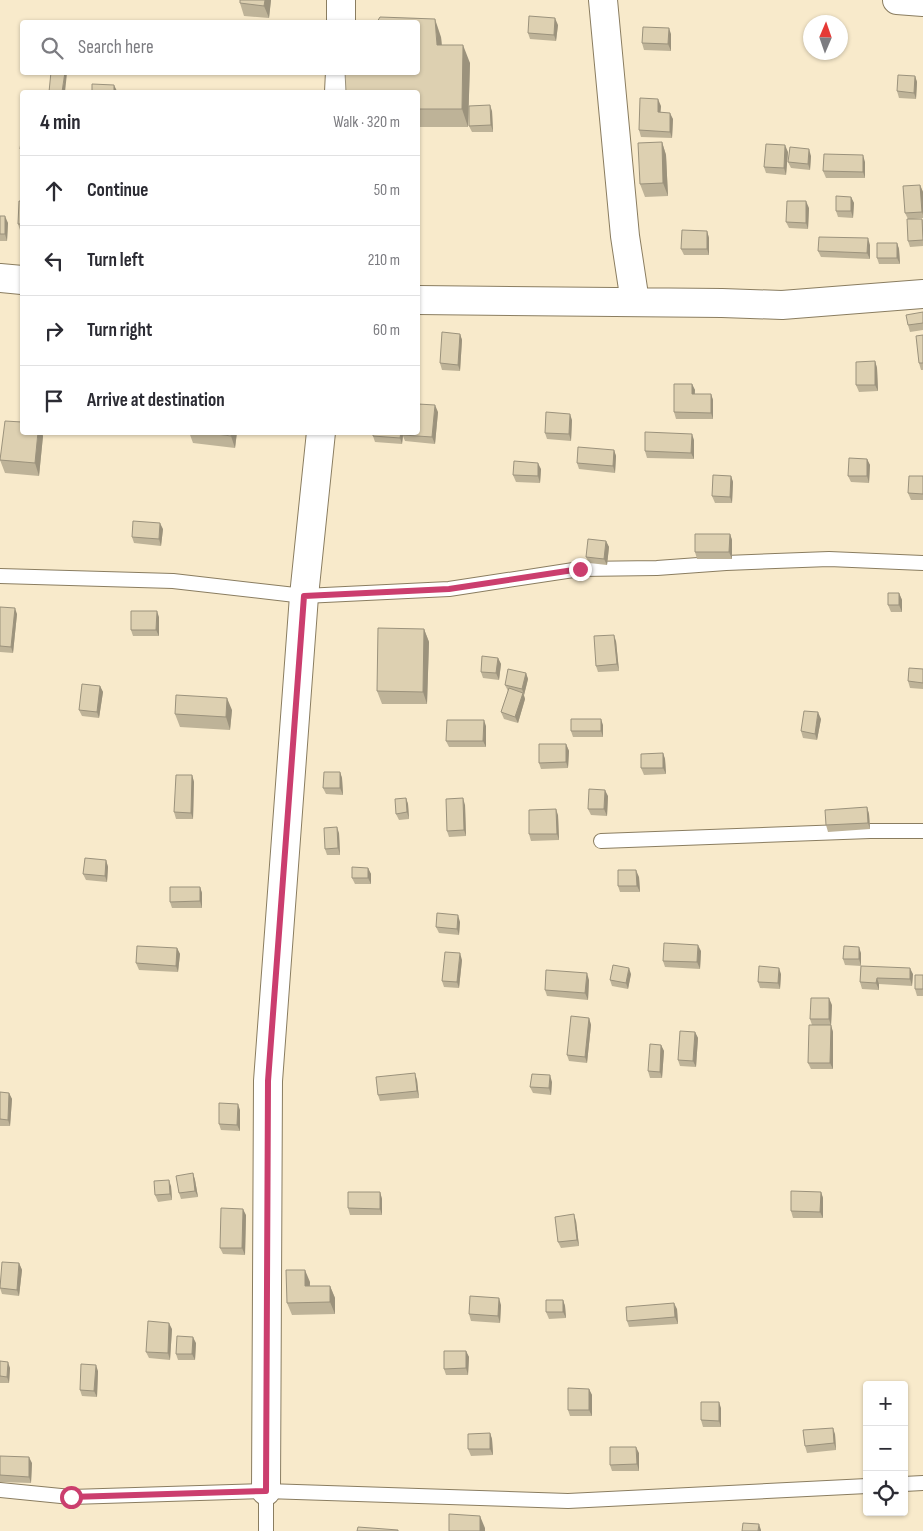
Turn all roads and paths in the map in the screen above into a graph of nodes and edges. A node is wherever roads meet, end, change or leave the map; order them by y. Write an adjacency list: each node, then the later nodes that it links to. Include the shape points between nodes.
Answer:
1 (341, 0): 5 (street)
2 (603, 0): 12 (street)
3 (897, 0): 4 (street)
4 (923, 2)
5 (341, 20)
6 (340, 75): 7 (street)
7 (339, 90)
8 (0, 278): 9 (street)
9 (20, 280)
10 (923, 294): 12 (street, via 782,305)
11 (420, 300): 12 (street)
12 (634, 302)
13 (321, 435): 16 (street)
14 (923, 563): 16 (lane, via 829,559 580,569 449,589)
15 (0, 576): 16 (lane, via 173,581)
16 (304, 596): 23 (street, via 268,1081)
17 (923, 831): 18 (lane)
18 (601, 841)
19 (923, 1483): 20 (lane)
20 (908, 1484)
21 (863, 1486): 23 (lane, via 568,1501)
22 (0, 1490): 23 (lane, via 71,1497)
23 (266, 1491): 24 (lane)
24 (266, 1531)

